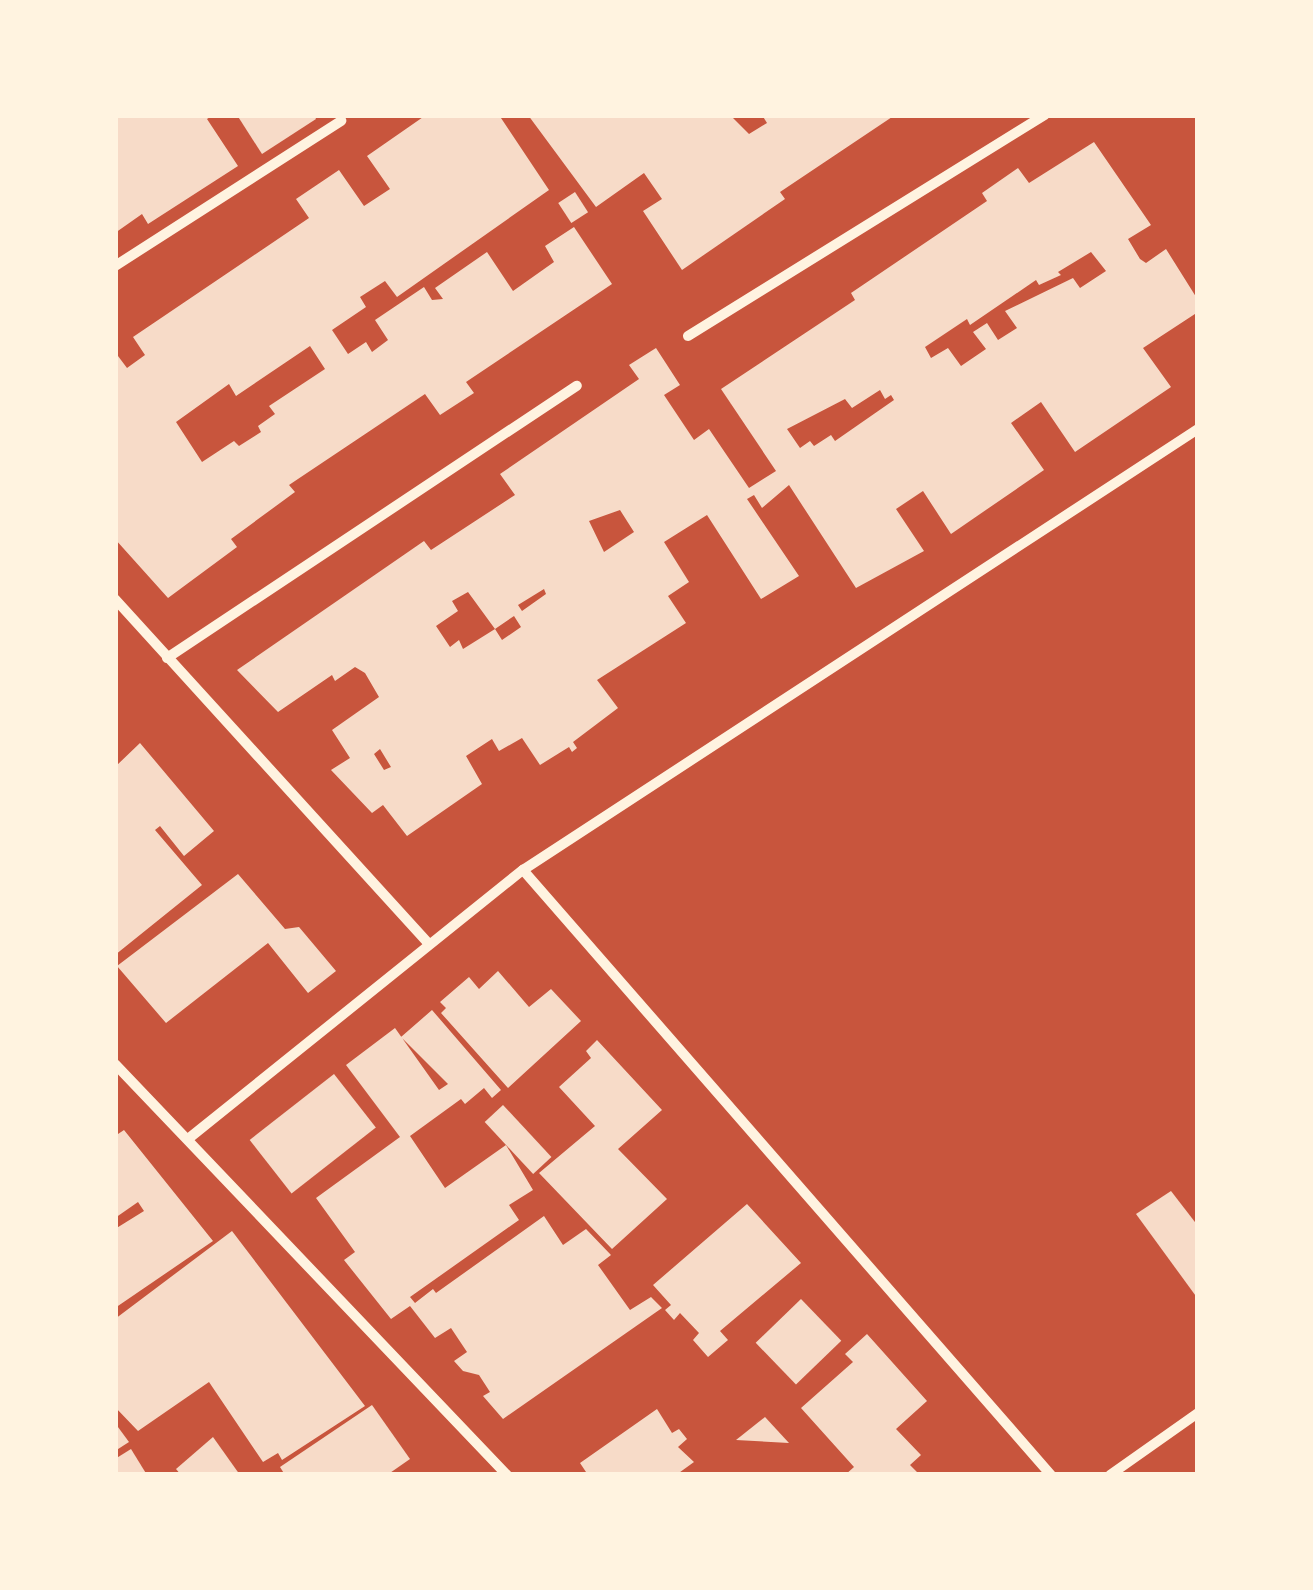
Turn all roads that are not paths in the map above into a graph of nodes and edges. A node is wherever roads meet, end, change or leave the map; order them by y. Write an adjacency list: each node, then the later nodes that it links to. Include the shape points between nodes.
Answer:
1 (1044, 115): 4 (street)
2 (341, 121): 3 (street)
3 (115, 266)
4 (688, 336)
5 (577, 386): 8 (street)
6 (1198, 429): 9 (street)
7 (115, 599): 8 (street)
8 (167, 658): 10 (street)
9 (522, 870): 10 (street); 15 (street)
10 (428, 943): 12 (street)
11 (115, 1064): 12 (street)
12 (188, 1139): 14 (street)
13 (1198, 1412): 16 (street)
14 (507, 1475)
15 (1051, 1475)
16 (1110, 1475)

